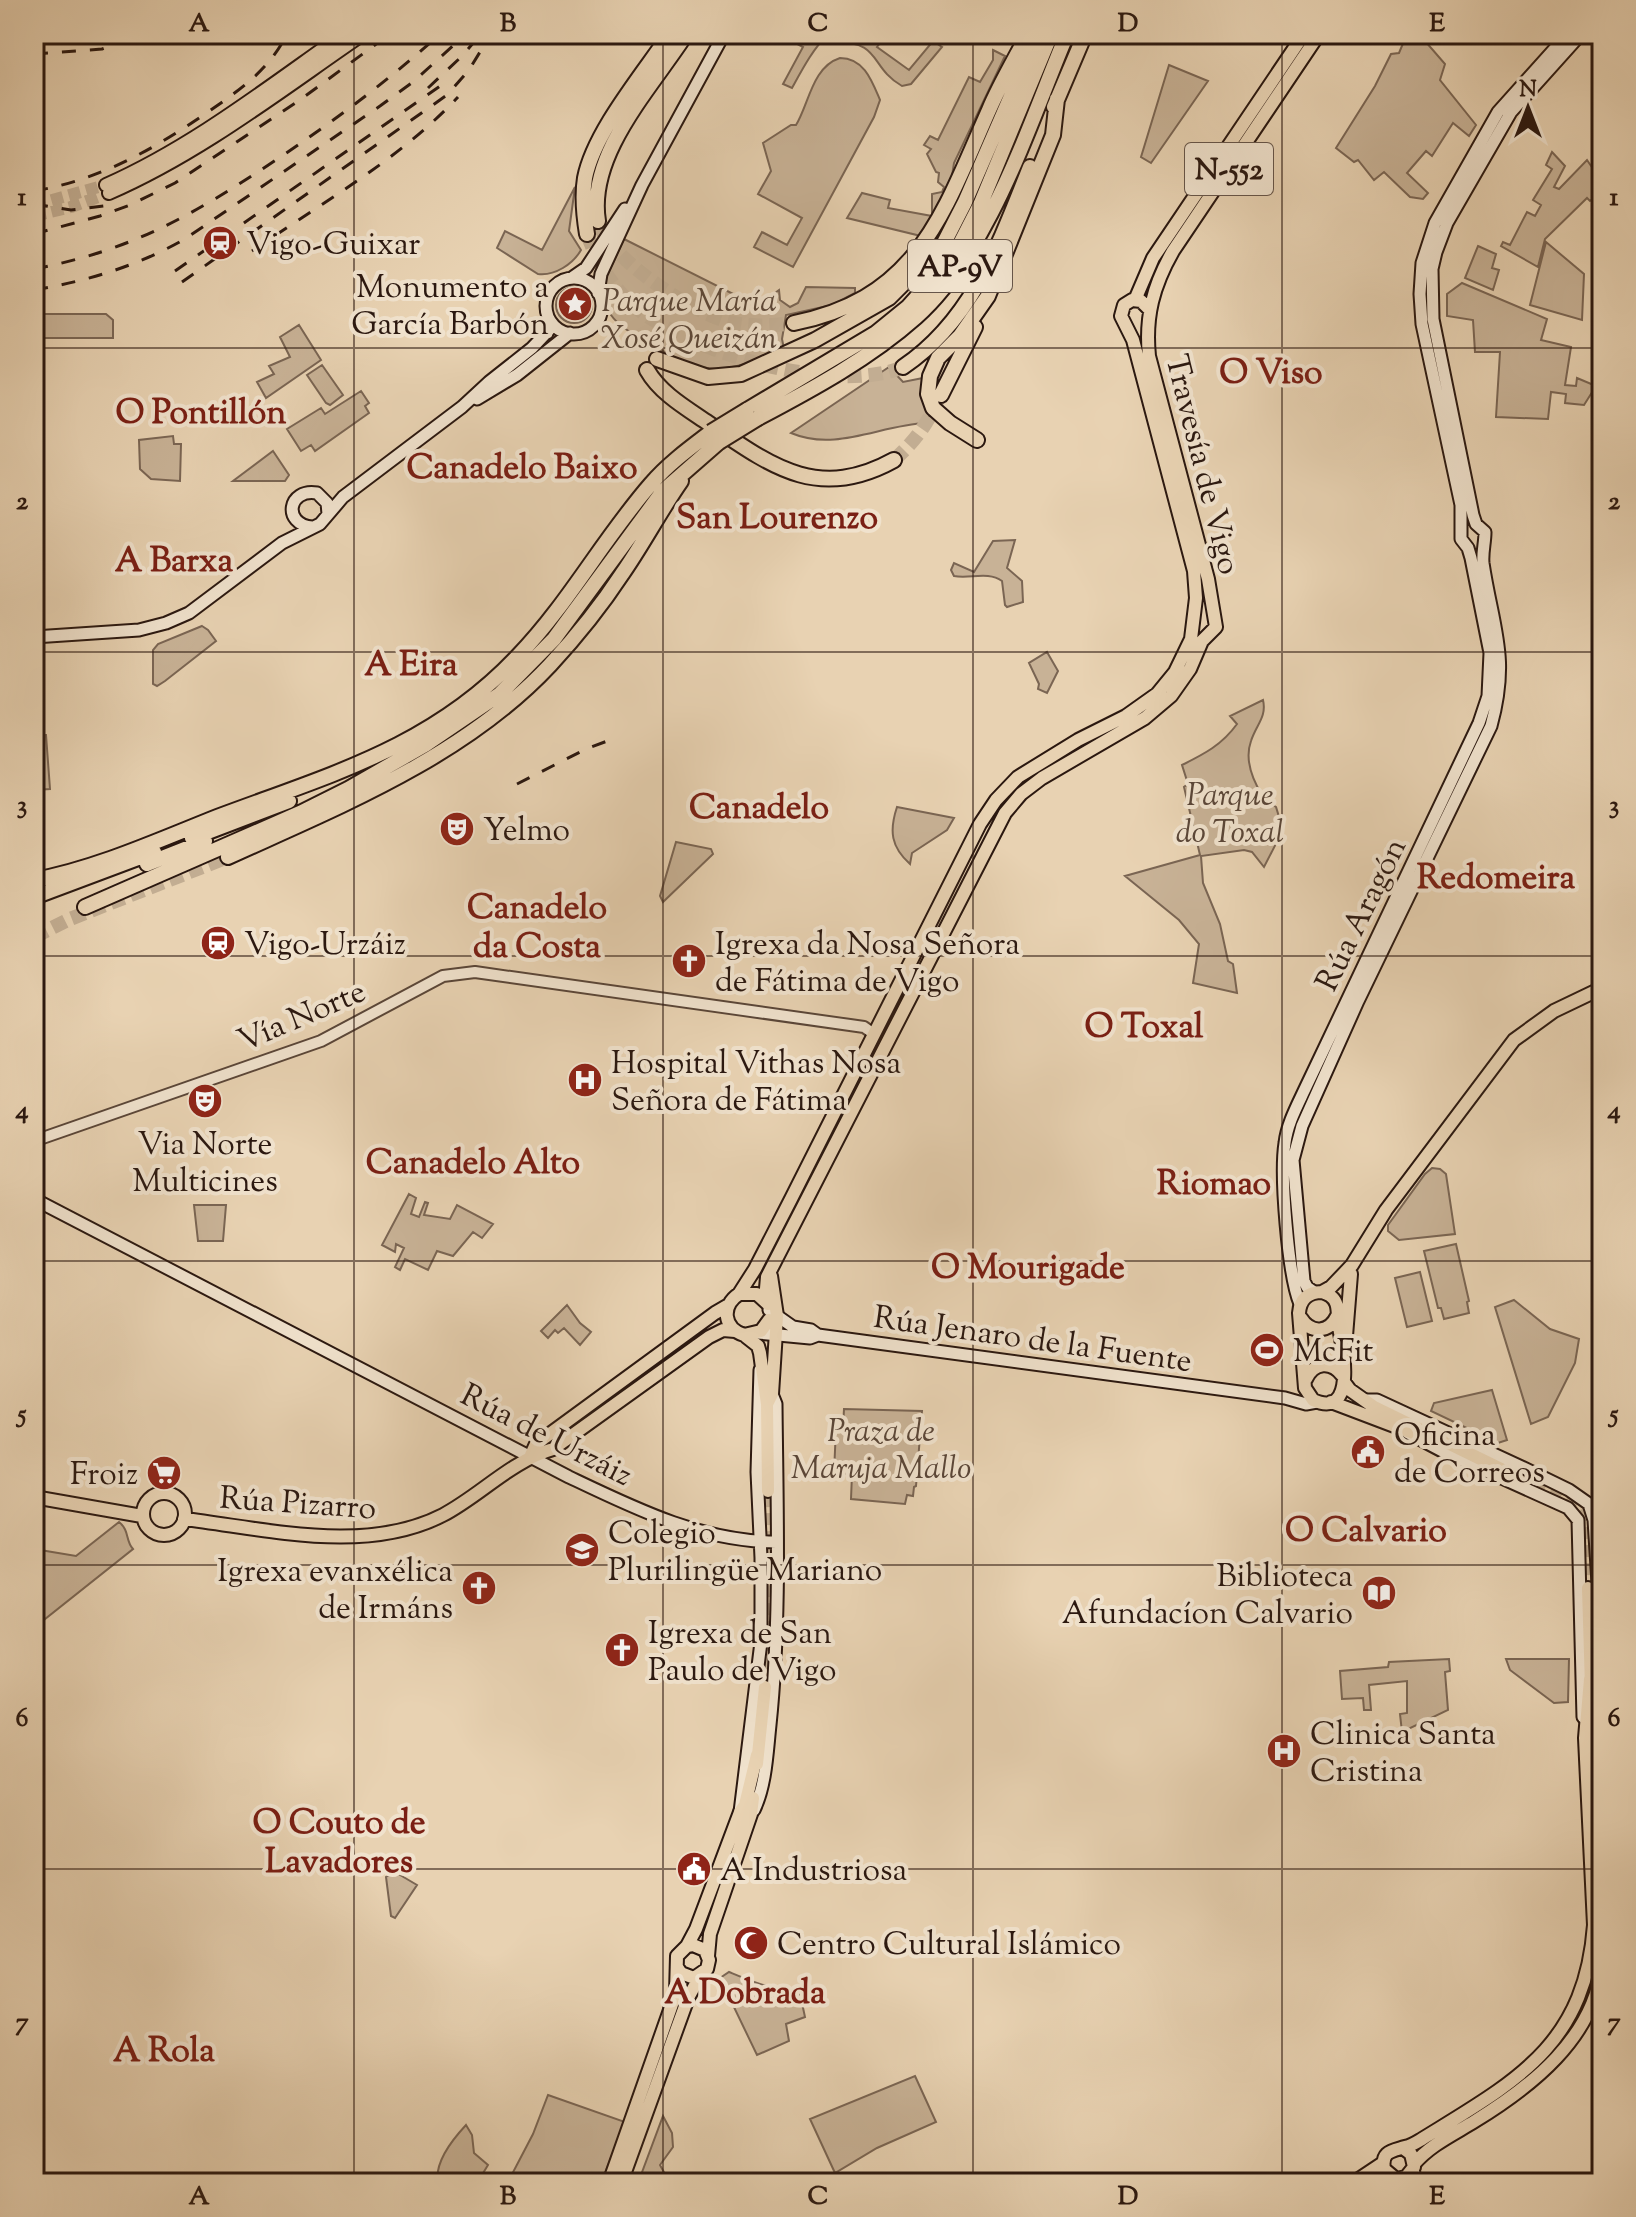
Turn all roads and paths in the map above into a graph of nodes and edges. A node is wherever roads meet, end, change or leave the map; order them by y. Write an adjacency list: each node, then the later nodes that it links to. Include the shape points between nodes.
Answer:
1 (344, 34): 15 (main road)
2 (363, 34): 15 (main road)
3 (670, 34): 17 (highway, via 598,143)
4 (686, 34): 17 (highway)
5 (724, 34): 18 (main road)
6 (1028, 34): 28 (highway, AP-9V, via 942,217 925,242 903,269 867,296 828,315)
7 (1038, 34): 38 (highway, AP-9V, via 944,243 889,298 741,374 708,377 652,365 658,385 686,407 755,454 798,474 841,480 872,473)
8 (1051, 34): 35 (highway, AP-9V, via 958,248 908,307 876,333)
9 (1067, 34): 35 (highway, AP-9V, via 994,209 947,283 884,342 804,393)
10 (1085, 34): 16 (highway)
11 (1304, 34): 25 (main road, N-552, via 1153,258)
12 (1319, 34): 26 (main road, N-552, via 1173,251)
13 (1568, 34): 46 (main road, Rúa Aragón, via 1498,112 1435,223 1424,253 1422,324)
14 (1581, 34): 44 (main road, Rúa Aragón, via 1511,112 1447,223 1434,259 1433,319)
15 (304, 68): 19 (main road)
16 (1057, 99): 24 (highway, AP-9V, via 1053,135); 32 (highway, via 970,301 925,352)
17 (596, 166): 20 (highway); 21 (highway, via 583,200)
18 (642, 185): 22 (main road, via 586,268); 23 (main road, via 601,274)
19 (108, 189)
20 (598, 221)
21 (587, 234)
22 (572, 278): 23 (main road, via 588,282); 27 (main road, via 549,292 545,305)
23 (598, 293): 31 (main road, via 601,308 596,322)
24 (988, 296): 33 (highway, AP-9V); 37 (highway, AP-9V, via 938,358 928,386 939,414)
25 (1135, 300): 26 (main road); 30 (main road, N-552, via 1121,311)
26 (1149, 309): 29 (main road, N-552)
27 (550, 321): 31 (main road); 34 (main road, via 543,337)
28 (794, 323)
29 (1146, 325): 30 (main road); 50 (main road, Travesía de Vigo / N-552, via 1149,356)
30 (1129, 328): 51 (main road, Travesía de Vigo / N-552, via 1194,571)
31 (570, 333): 34 (main road, via 517,375)
32 (903, 367)
33 (941, 395)
34 (462, 407): 40 (main road)
35 (752, 414): 36 (highway, AP-9V, bridge)
36 (715, 437): 39 (highway, AP-9V); 54 (highway, AP-9V, via 653,481 570,596 516,659 460,708)
37 (977, 440)
38 (894, 460)
39 (696, 461): 55 (highway, AP-9V, via 647,509 579,606 527,668 500,694); 59 (highway, via 594,613 552,663 503,708 389,781)
40 (343, 497): 41 (main road); 42 (main road)
41 (325, 499): 42 (main road); 43 (main road, via 314,492 301,495 293,504)
42 (328, 514): 45 (main road)
43 (295, 518): 45 (main road); 47 (main road)
44 (1476, 524): 46 (main road); 48 (main road, Rúa Aragón, via 1485,532)
45 (312, 527): 47 (main road)
46 (1462, 531): 49 (main road, Rúa Aragón)
47 (282, 543): 53 (main road, via 198,607 166,623 121,632)
48 (1483, 544): 49 (main road); 69 (main road, Rúa Aragón, via 1501,663 1491,726 1314,1095)
49 (1468, 548): 68 (main road, Rúa Aragón, via 1490,653 1488,696)
50 (1214, 615): 51 (main road, via 1205,610); 52 (main road, via 1216,627)
51 (1194, 620): 52 (main road, via 1196,632); 56 (main road, Travesía de Vigo, via 1181,660 1157,694)
52 (1207, 635): 57 (main road, via 1181,682 1161,705)
53 (34, 637)
54 (417, 736): 58 (highway, via 369,761); 62 (highway, via 380,763)
55 (409, 754): 63 (highway, via 245,826); 64 (highway, via 300,813)
56 (1049, 757): 57 (main road); 66 (main road, Travesía de Vigo, via 1011,783 980,824)
57 (1028, 788): 76 (main road, via 999,822 764,1284)
58 (198, 826): 60 (highway); 61 (highway)
59 (228, 857)
60 (34, 870)
61 (34, 880)
62 (34, 897)
63 (34, 907)
64 (85, 907)
65 (1602, 988): 71 (main road, via 1554,1011 1514,1040 1386,1210)
66 (874, 1034): 67 (street, Vía Norte, via 864,1027 457,973 321,1041); 73 (main road, Travesía de Vigo)
67 (34, 1141)
68 (1280, 1141): 69 (main road, via 1290,1143); 74 (main road, Rúa Aragón)
69 (1294, 1151): 72 (main road, Rúa Aragón, via 1304,1281)
70 (34, 1199): 93 (main road, Rúa de Urzáiz)
71 (1352, 1270): 72 (main road); 77 (main road); 81 (main road)
72 (1318, 1292): 74 (main road); 77 (main road, Rúa Aragón, via 1332,1297)
73 (739, 1294): 75 (main road); 76 (main road, via 757,1294)
74 (1300, 1304): 78 (main road, Rúa Aragón)
75 (727, 1306): 80 (main road, via 727,1320); 93 (main road, via 536,1444)
76 (771, 1309): 79 (main road); 80 (main road)
77 (1337, 1312): 78 (main road, via 1329,1327 1316,1330); 81 (main road)
78 (1301, 1318): 85 (main road, Rúa Aragón)
79 (797, 1332): 80 (main road, Rúa Jenaro de la Fuente); 82 (main road); 86 (main road, Rúa Jenaro de la Fuente, via 810,1338)
80 (756, 1334): 82 (main road); 83 (main road); 93 (main road, via 723,1330 709,1337 553,1449)
81 (1343, 1343): 84 (main road)
82 (774, 1355): 87 (main road)
83 (761, 1367): 87 (main road); 97 (main road)
84 (1343, 1379): 85 (main road, via 1334,1367 1323,1365 1312,1369); 88 (main road); 90 (main road, via 1339,1397)
85 (1305, 1381): 86 (main road); 89 (main road, Rúa Aragón, via 1309,1397)
86 (1285, 1398): 89 (main road, Rúa Jenaro de la Fuente)
87 (770, 1399): 95 (main road)
88 (1365, 1400): 92 (main road); 103 (main road, via 1377,1400 1583,1498 1592,1511)
89 (1317, 1402): 90 (main road)
90 (1331, 1402): 91 (main road)
91 (1404, 1431): 92 (main road); 102 (main road, via 1568,1508 1578,1520)
92 (1448, 1444): 94 (main road)
93 (531, 1455): 99 (main road, Rúa Pizarro, via 444,1514 393,1533 344,1537); 100 (main road, Rúa de Urzáiz, via 677,1526)
94 (1501, 1469)
95 (772, 1496): 97 (main road, via 772,1509 763,1509); 101 (main road)
96 (34, 1497): 98 (main road)
97 (758, 1501): 100 (main road)
98 (142, 1516): 99 (main road, via 160,1535 177,1530); 99 (main road, via 149,1499 167,1493 183,1505)
99 (184, 1519)
100 (759, 1539): 101 (main road, Rúa de Urzáiz, via 767,1529); 107 (main road, via 761,1642)
101 (776, 1539): 107 (main road, via 775,1676 765,1765 756,1807)
102 (1578, 1553): 103 (main road); 106 (main road)
103 (1598, 1553): 106 (main road, via 1599,1656)
104 (1588, 1588): 106 (main road)
105 (765, 1687): 107 (main road)
106 (1591, 1736): 108 (main road); 114 (main road, via 1594,1925 1577,2003 1558,2036 1529,2067)
107 (744, 1818): 109 (main road); 110 (main road)
108 (1602, 1850)
109 (687, 1946): 110 (main road, via 700,1946); 111 (main road, via 677,1956)
110 (708, 1956): 113 (main road)
111 (677, 1967): 113 (main road, via 687,1977); 117 (main road, via 676,1993)
112 (1602, 1968): 116 (main road, via 1569,2043 1539,2077 1425,2153)
113 (700, 1976): 118 (main road)
114 (1403, 2148): 115 (main road, via 1388,2152); 116 (main road, via 1411,2154)
115 (1383, 2163): 116 (main road, via 1385,2172); 119 (main road)
116 (1406, 2175): 120 (main road); 121 (street)
117 (609, 2183)
118 (621, 2183)
119 (1353, 2183)
120 (1377, 2183)
121 (1418, 2183)

